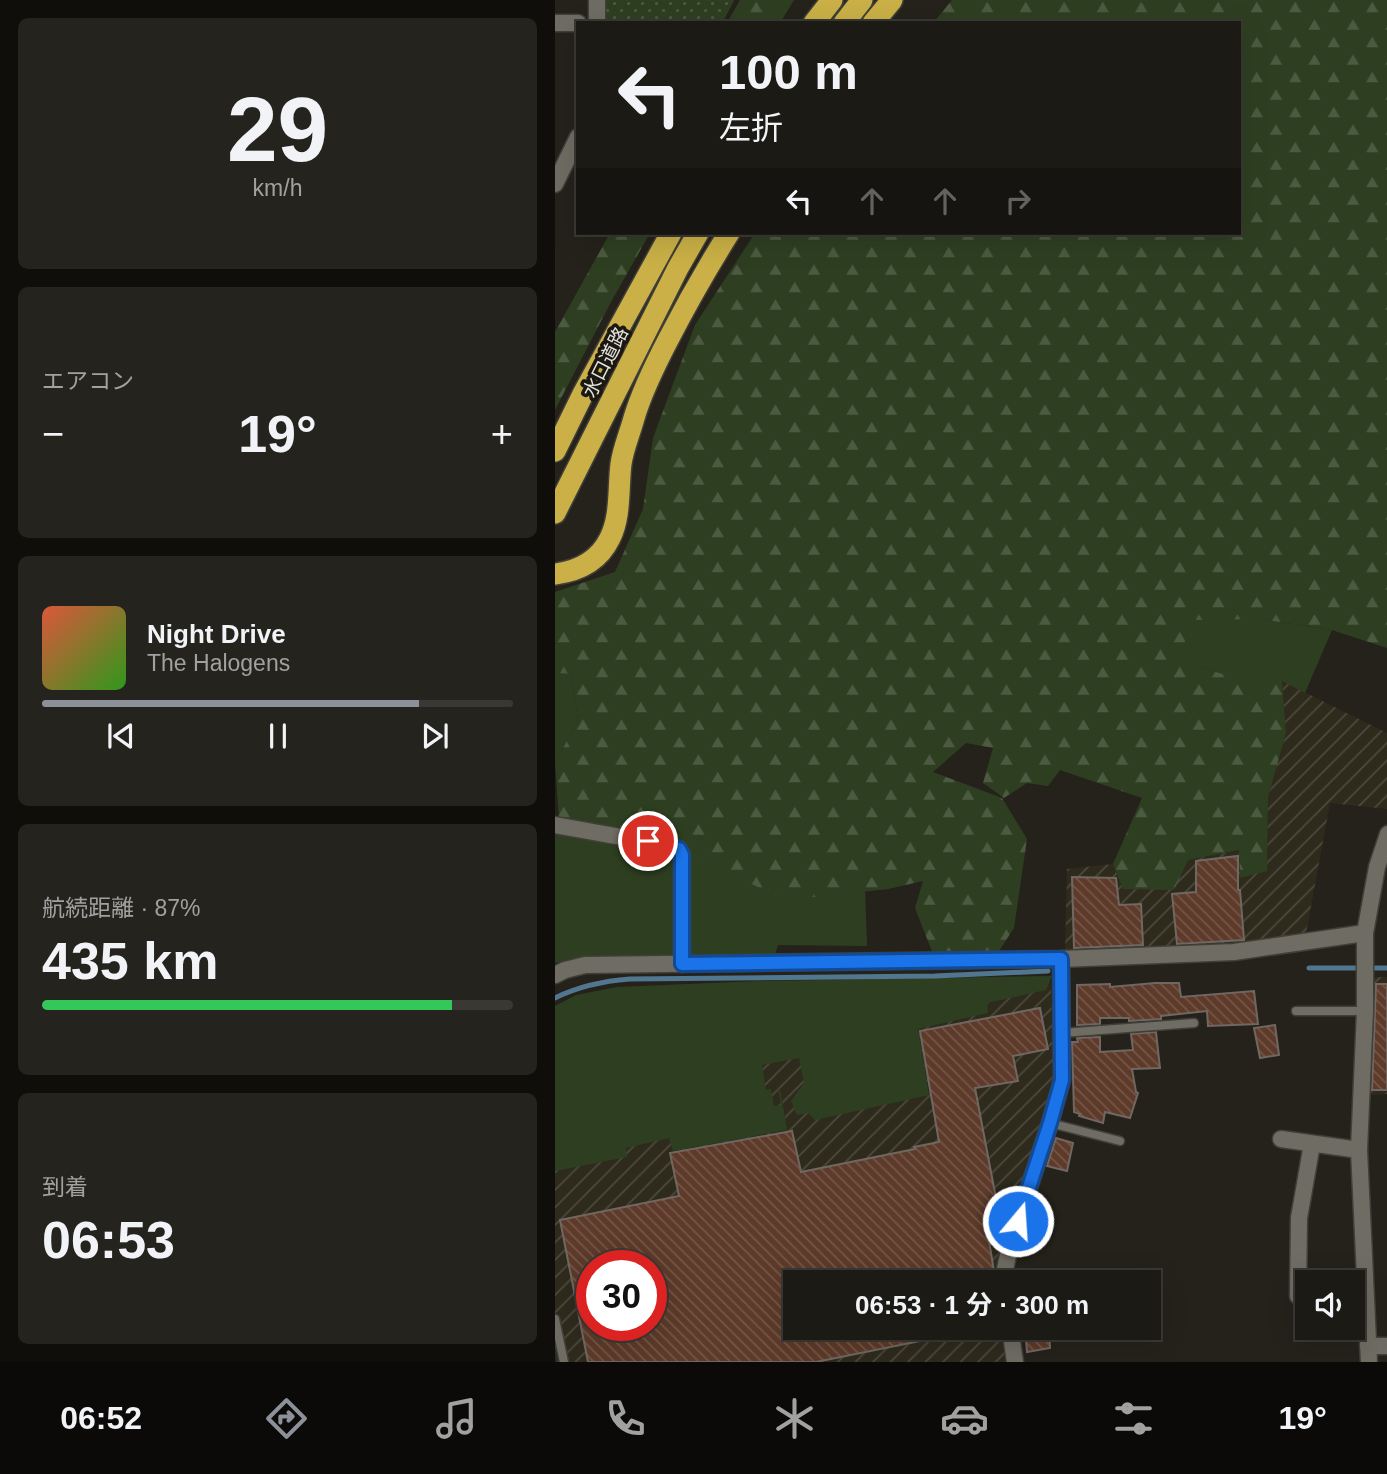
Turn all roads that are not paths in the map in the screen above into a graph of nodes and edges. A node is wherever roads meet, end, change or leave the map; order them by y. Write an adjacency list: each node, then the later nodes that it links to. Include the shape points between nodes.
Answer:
1 (597, 0): 6 (street)
2 (813, 0): 7 (highway)
3 (832, 0): 8 (highway)
4 (862, 0): 9 (highway)
5 (892, 0): 10 (highway)
6 (597, 21)
7 (799, 21)
8 (816, 21)
9 (846, 21)
10 (875, 21)
11 (555, 23): 12 (street)
12 (576, 23)
13 (576, 141): 14 (street)
14 (555, 184)
15 (670, 235): 18 (highway, 水口道路)
16 (697, 235): 19 (highway, 水口道路)
17 (728, 235): 20 (highway, via 677,323 635,414 622,461 617,523 609,540 586,565)
18 (555, 451)
19 (555, 513)
20 (555, 574)
21 (555, 825): 25 (street, via 679,849)
22 (1387, 834): 23 (street)
23 (1365, 933): 24 (street, via 1234,952); 28 (street)
24 (1061, 959): 25 (street); 30 (street)
25 (682, 964): 26 (street, via 585,965)
26 (555, 975)
27 (1296, 1011): 28 (lane)
28 (1365, 1011): 35 (street)
29 (1194, 1023): 30 (lane)
30 (1062, 1033): 31 (street, via 1062,1080)
31 (1050, 1123): 33 (lane); 36 (street)
32 (1281, 1139): 34 (street)
33 (1120, 1141)
34 (1312, 1144): 35 (street); 37 (street, via 1299,1218)
35 (1359, 1150): 41 (street)
36 (1005, 1270)
37 (1298, 1270)
38 (555, 1319): 42 (lane)
39 (1012, 1340): 43 (street)
40 (1387, 1346): 41 (street)
41 (1369, 1354)
42 (564, 1362)
43 (1015, 1362)

